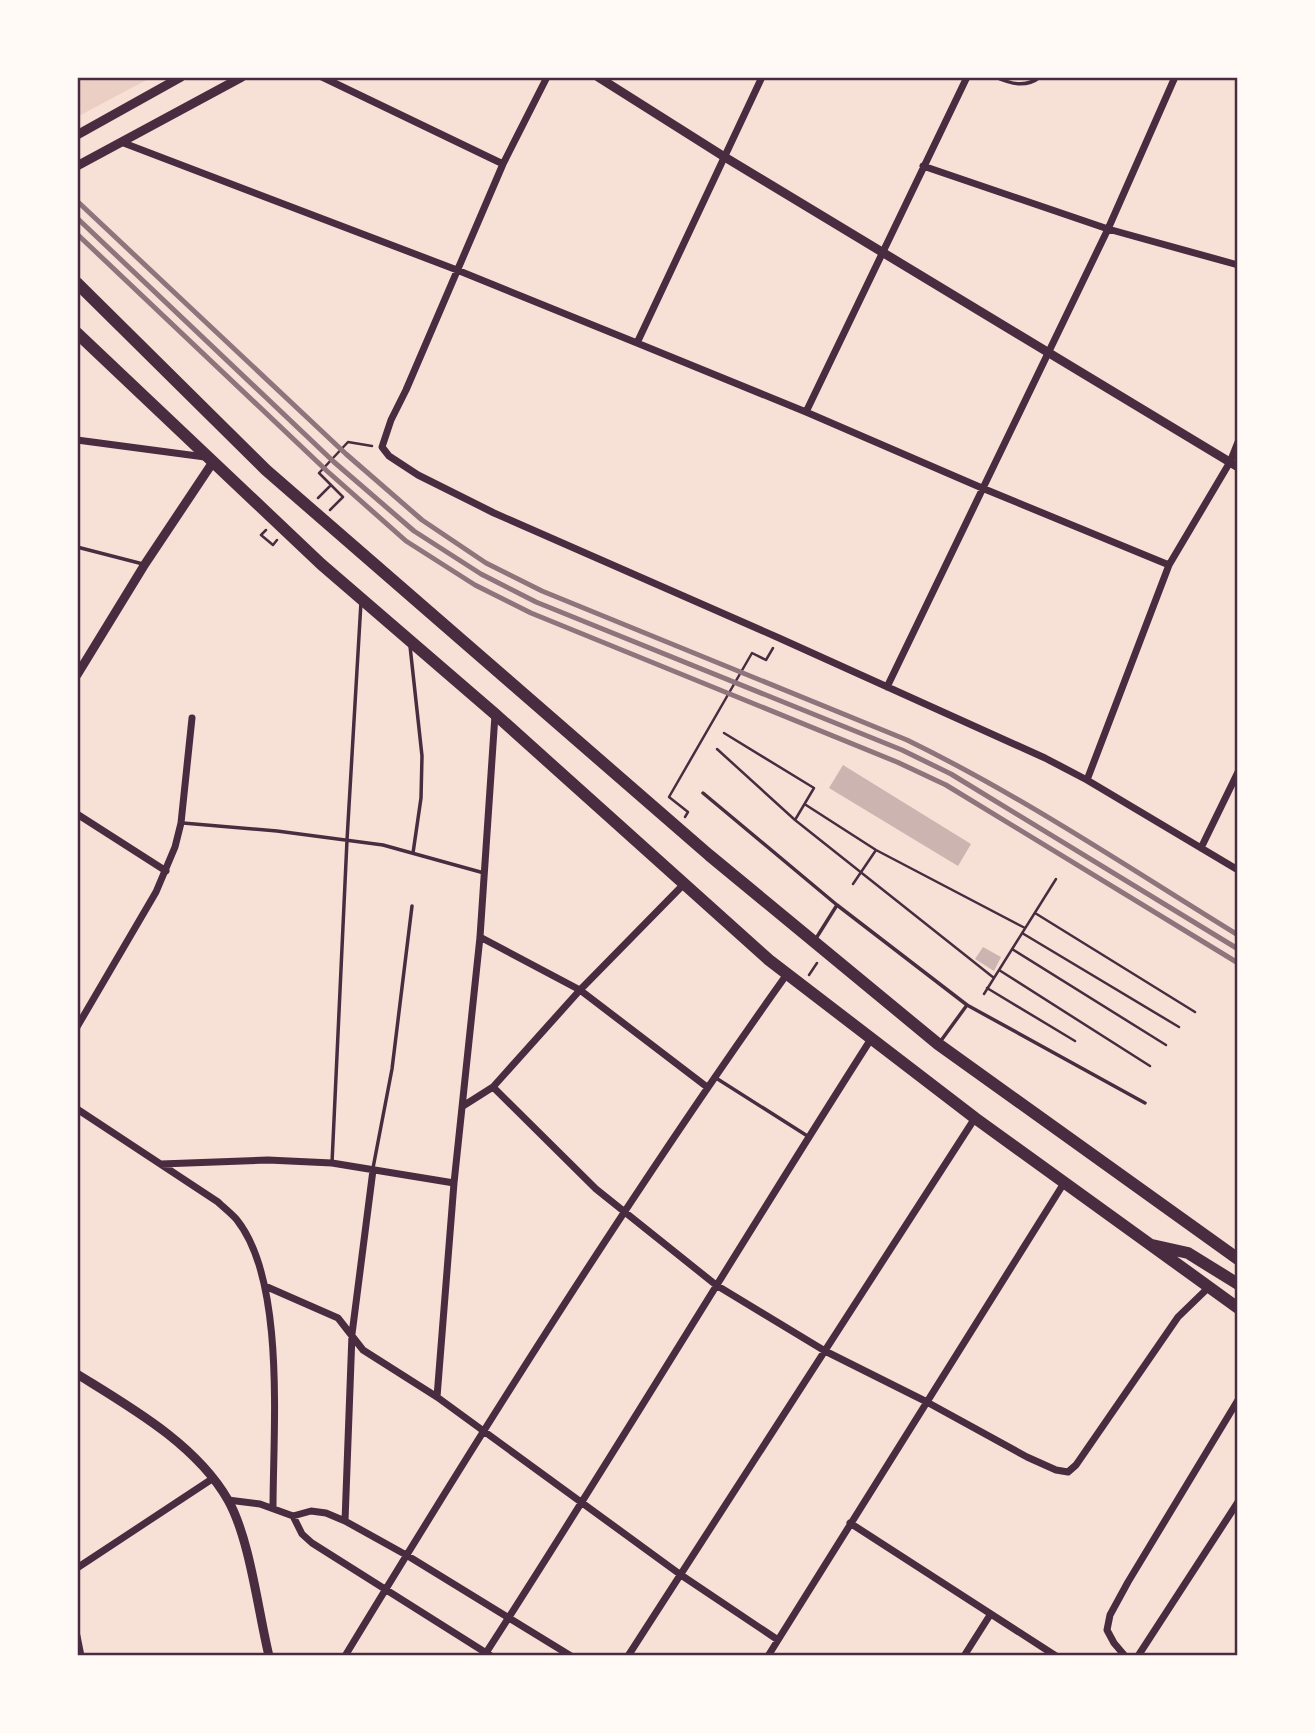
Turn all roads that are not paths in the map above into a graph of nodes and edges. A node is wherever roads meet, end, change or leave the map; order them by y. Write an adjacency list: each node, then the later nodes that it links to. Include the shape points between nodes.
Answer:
1 (181, 77): 11 (street)
2 (242, 77): 12 (street)
3 (322, 77): 14 (street)
4 (547, 77): 14 (street)
5 (598, 77): 13 (street)
6 (762, 77): 13 (street)
7 (967, 77): 16 (street)
8 (995, 77): 9 (lane, via 1012,84 1027,84)
9 (1040, 77)
10 (1175, 77): 17 (street)
11 (77, 135)
12 (121, 142): 15 (street); 20 (street)
13 (723, 156): 18 (street); 23 (street)
14 (503, 164): 20 (street)
15 (77, 166)
16 (923, 166): 17 (street); 18 (street)
17 (1108, 229): 19 (street); 24 (street)
18 (881, 252): 24 (street); 25 (street)
19 (1238, 265)
20 (457, 270): 23 (street); 37 (street, via 391,420 382,447 389,456 494,513)
21 (77, 283): 55 (main road, via 266,470)
22 (77, 333): 28 (main road)
23 (637, 343): 25 (street)
24 (1048, 352): 29 (street); 30 (street)
25 (806, 412): 30 (street)
26 (77, 440): 28 (street)
27 (1238, 442): 29 (street)
28 (210, 460): 32 (street); 34 (main road)
29 (1234, 464): 33 (street)
30 (982, 488): 33 (street); 37 (street)
31 (77, 547): 32 (lane)
32 (145, 564): 36 (street)
33 (1169, 565): 41 (street)
34 (361, 599): 35 (main road); 45 (lane)
35 (409, 641): 38 (main road); 47 (lane, via 422,756)
36 (77, 675)
37 (887, 687): 41 (street)
38 (495, 714): 50 (street); 51 (main road)
39 (192, 718): 44 (street)
40 (1238, 772): 46 (street)
41 (1087, 780): 46 (street)
42 (703, 793): 52 (lane)
43 (77, 814): 48 (street)
44 (181, 822): 45 (lane); 48 (street)
45 (347, 839): 47 (lane); 70 (lane)
46 (1201, 848): 49 (street)
47 (413, 853): 50 (lane)
48 (166, 870): 59 (street)
49 (1238, 870)
50 (484, 873): 54 (street)
51 (684, 884): 56 (main road); 57 (street)
52 (837, 905): 55 (lane); 58 (lane)
53 (412, 906): 72 (lane, via 392,1069)
54 (480, 937): 57 (street); 66 (street)
55 (819, 946): 61 (main road)
56 (787, 974): 60 (main road); 62 (street)
57 (580, 990): 63 (street); 64 (street)
58 (967, 1004): 61 (lane); 65 (lane)
59 (77, 1027)
60 (871, 1040): 68 (main road); 69 (street)
61 (939, 1044): 77 (main road)
62 (714, 1076): 64 (street); 69 (lane)
63 (493, 1087): 66 (street); 75 (street, via 596,1189)
64 (707, 1087): 75 (street)
65 (1145, 1103)
66 (463, 1107): 73 (street)
67 (77, 1109): 71 (street)
68 (975, 1118): 74 (main road); 84 (street)
69 (809, 1137): 80 (street)
70 (332, 1163): 71 (street); 72 (street)
71 (160, 1164): 79 (street, via 237,1220 249,1239)
72 (373, 1170): 73 (street); 83 (street)
73 (454, 1183): 86 (street)
74 (1064, 1183): 76 (main road); 88 (street)
75 (625, 1210): 80 (street); 89 (street)
76 (1148, 1244): 78 (main road, via 1188,1253); 81 (main road)
77 (1238, 1259)
78 (1238, 1284)
79 (265, 1286): 83 (street, via 338,1318); 94 (street, via 273,1346)
80 (716, 1286): 84 (street); 93 (street)
81 (1209, 1287): 82 (main road); 88 (street, via 1178,1317 1068,1472 1027,1457)
82 (1238, 1308)
83 (352, 1334): 86 (street, via 363,1350); 96 (street)
84 (825, 1351): 88 (street); 100 (street)
85 (77, 1374): 90 (street, via 176,1439)
86 (437, 1397): 89 (street)
87 (1238, 1400): 115 (street, via 1110,1615 1109,1636)
88 (925, 1401): 97 (street)
89 (482, 1431): 93 (street); 98 (street)
90 (212, 1479): 91 (street); 99 (street)
91 (228, 1500): 94 (street); 108 (street, via 245,1545)
92 (1238, 1502): 116 (street)
93 (582, 1504): 100 (street); 103 (street)
94 (273, 1508): 95 (street)
95 (293, 1516): 96 (street, via 311,1511); 101 (street, via 312,1543)
96 (345, 1521): 98 (street)
97 (850, 1523): 102 (street); 105 (street)
98 (408, 1556): 101 (street); 103 (street)
99 (77, 1568)
100 (681, 1575): 105 (street); 111 (street)
101 (385, 1591): 106 (street); 109 (street)
102 (990, 1615): 113 (street); 114 (street)
103 (510, 1618): 106 (street); 110 (street)
104 (77, 1636): 107 (street)
105 (778, 1640): 112 (street)
106 (487, 1655)
107 (81, 1656)
108 (269, 1656)
109 (345, 1656)
110 (571, 1656)
111 (628, 1656)
112 (768, 1656)
113 (964, 1656)
114 (1056, 1656)
115 (1125, 1656)
116 (1138, 1656)

